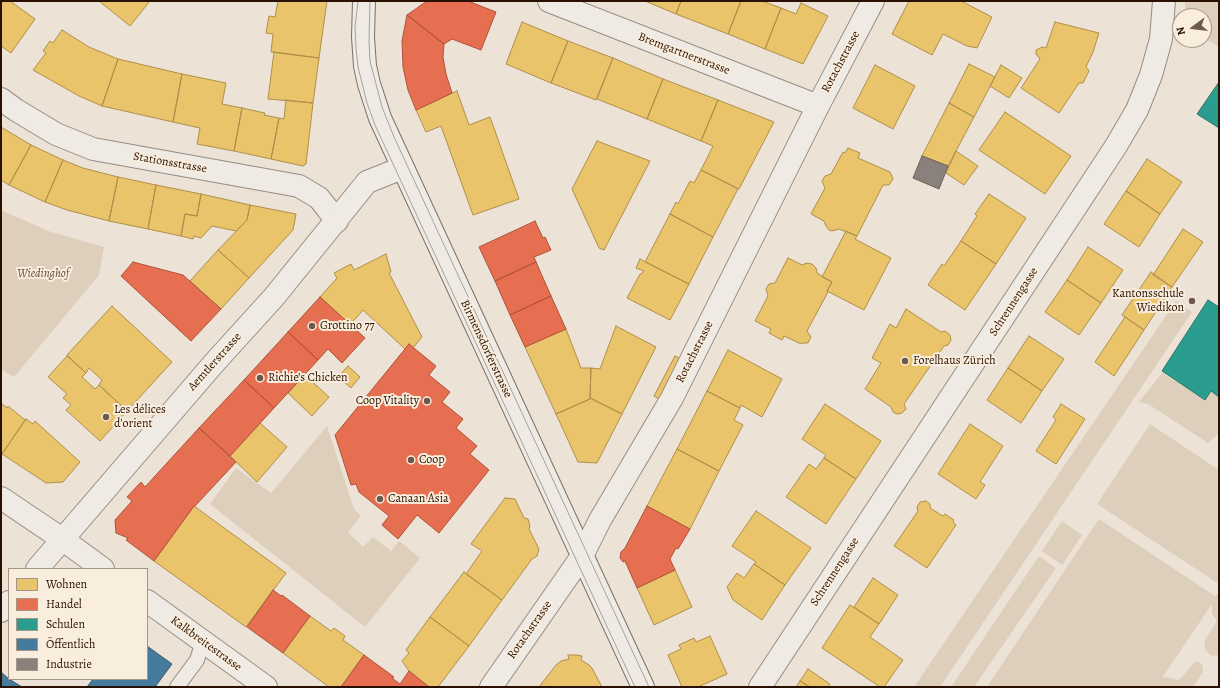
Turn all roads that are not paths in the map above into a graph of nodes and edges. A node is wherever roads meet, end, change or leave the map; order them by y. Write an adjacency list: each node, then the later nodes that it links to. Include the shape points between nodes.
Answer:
1 (364, 1): 7 (street, Birmensdorferstrasse, via 363,37 369,84 380,118)
2 (550, 1): 6 (street, Bremgartnerstrasse)
3 (873, 1): 6 (street, Rotachstrasse)
4 (1164, 1): 22 (street, Schrennengasse, via 1161,39 1151,75 1137,110 1116,146)
5 (1, 99): 8 (street, Stationsstrasse, via 56,134 93,149 298,186 319,198)
6 (818, 106): 11 (street, Rotachstrasse, via 672,398 600,520)
7 (402, 168): 8 (street, Aemtlerstrasse, via 367,182); 11 (street, Birmensdorferstrasse)
8 (337, 221): 10 (street, Aemtlerstrasse, via 274,297 214,362)
9 (1, 498): 10 (street)
10 (62, 539): 12 (street, Aemtlerstrasse); 13 (street)
11 (582, 556): 20 (street, Rotachstrasse); 21 (street, Birmensdorferstrasse)
12 (38, 568)
13 (102, 568)
14 (148, 602): 17 (street, Kalkbreitestrasse)
15 (8, 603): 16 (street)
16 (1, 611)
17 (203, 641): 18 (lane, via 197,660); 19 (street, Kalkbreitestrasse)
18 (177, 687)
19 (266, 687)
20 (491, 687)
21 (643, 687)
22 (760, 687)

